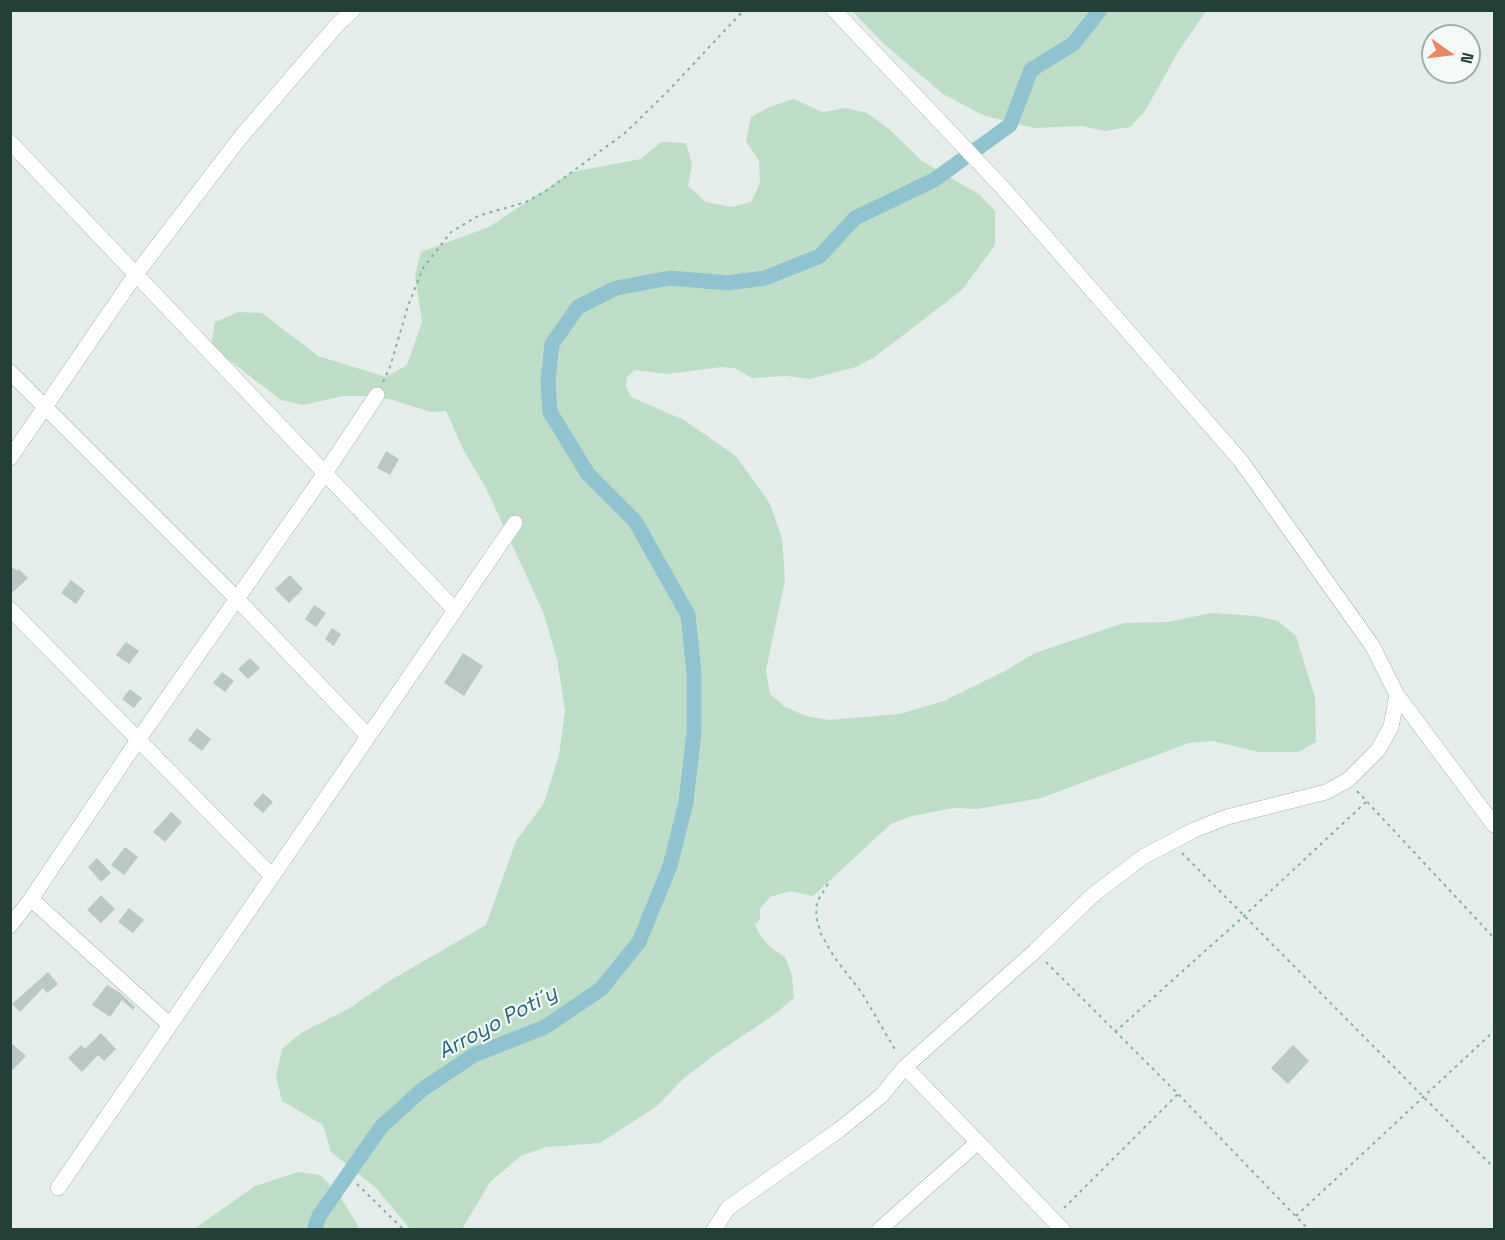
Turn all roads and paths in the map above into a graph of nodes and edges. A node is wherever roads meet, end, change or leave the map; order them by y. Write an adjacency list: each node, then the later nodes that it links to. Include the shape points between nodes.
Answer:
1 (352, 10): 5 (street, via 240,138)
2 (744, 10): 7 (path, via 625,133 546,191 526,202 478,216 451,232 423,268)
3 (834, 10): 15 (street, via 992,176 1242,461 1373,647)
4 (10, 142): 5 (street)
5 (136, 274): 8 (street); 10 (street)
6 (10, 372): 8 (street)
7 (377, 395): 10 (street)
8 (46, 407): 9 (street); 12 (street)
9 (10, 458)
10 (325, 473): 12 (street); 14 (street)
11 (515, 523): 14 (street)
12 (237, 599): 16 (street); 17 (street)
13 (10, 609): 17 (street)
14 (455, 610): 16 (street)
15 (1397, 695): 18 (street, via 1391,728 1378,750); 20 (street)
16 (368, 736): 22 (street)
17 (138, 740): 22 (street); 24 (street)
18 (1348, 780): 19 (path); 21 (street, via 1326,792 1227,817)
19 (1367, 801): 25 (path); 27 (path)
20 (1494, 825)
21 (1172, 842): 25 (path); 28 (street, via 1143,857 1093,895)
22 (272, 876): 29 (street)
23 (828, 884): 32 (path, via 817,902 821,934)
24 (32, 899): 26 (street); 29 (street)
25 (1244, 916): 31 (path); 34 (path)
26 (10, 926)
27 (1494, 938)
28 (1035, 951): 31 (path); 32 (street)
29 (170, 1024): 38 (street)
30 (1494, 1031): 34 (path)
31 (1115, 1032): 33 (path)
32 (905, 1066): 35 (street); 41 (street, via 881,1096 839,1130 728,1208)
33 (1178, 1094): 39 (path); 40 (path)
34 (1424, 1098): 36 (path); 39 (path)
35 (978, 1142): 40 (street); 43 (street)
36 (1494, 1168)
37 (357, 1184): 42 (path)
38 (58, 1188)
39 (1296, 1216): 44 (path)
40 (1058, 1224)
41 (719, 1227)
42 (404, 1230)
43 (879, 1230)
44 (1309, 1230)

